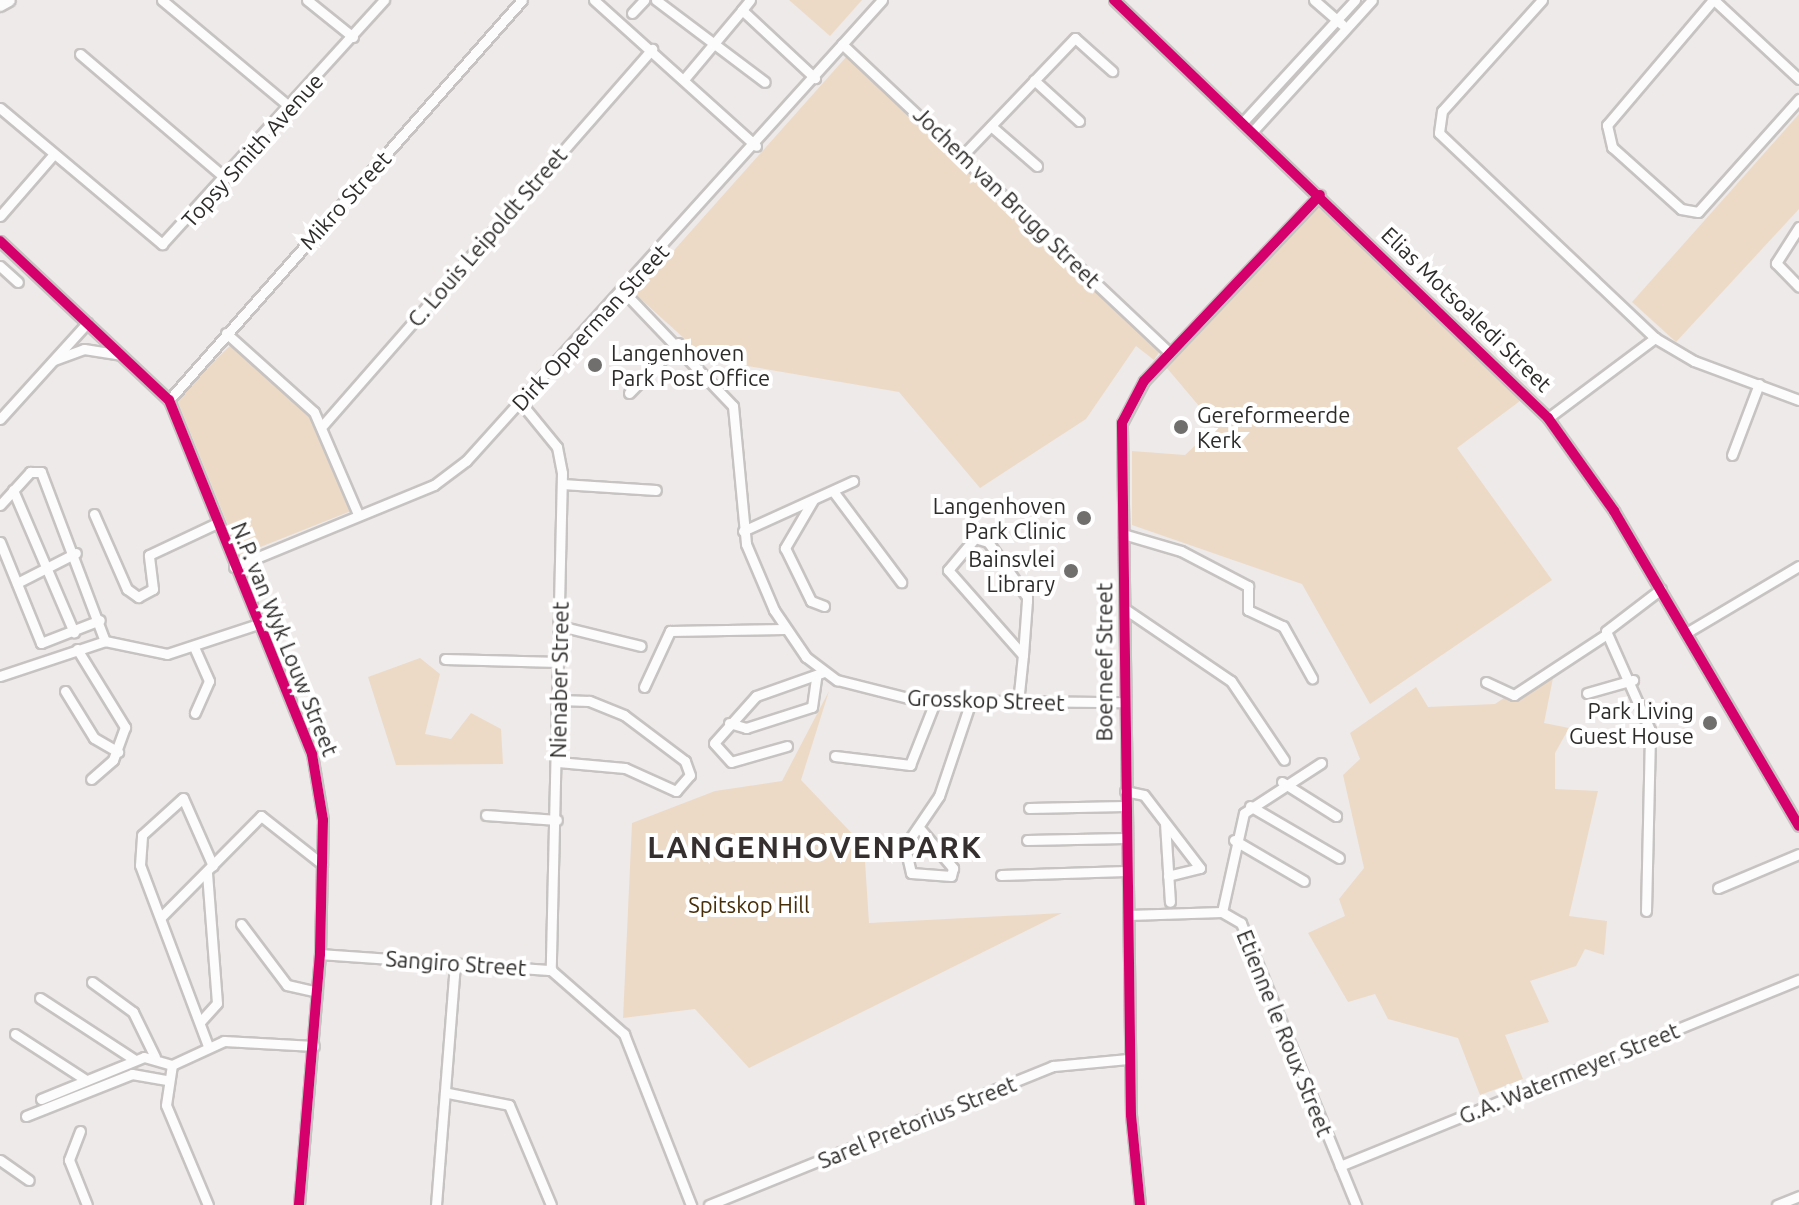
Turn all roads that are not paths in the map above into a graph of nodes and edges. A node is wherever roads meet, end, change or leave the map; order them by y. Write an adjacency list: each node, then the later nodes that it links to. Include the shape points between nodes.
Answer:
1 (9, 0): 17 (highway)
2 (162, 0): 34 (street)
3 (307, 0): 22 (street)
4 (384, 0): 22 (street, Topsy Smith Avenue)
5 (522, 0): 58 (street, Mikro Street)
6 (594, 0): 25 (street)
7 (644, 0): 19 (street)
8 (656, 0): 24 (street)
9 (750, 0): 18 (street)
10 (882, 0): 23 (street, Dirk Opperman Street)
11 (1114, 0): 37 (street, Elias Motsoaledi Street)
12 (1314, 0): 20 (street)
13 (1355, 0): 20 (street)
14 (1372, 0): 21 (street)
15 (1714, 0): 30 (street); 33 (street, via 1607,125 1612,147 1681,209 1698,212)
16 (1539, 1): 59 (street, via 1455,95 1437,128)
17 (0, 5)
18 (742, 10): 24 (street); 29 (street)
19 (632, 13)
20 (1338, 20): 21 (street); 36 (street)
21 (1347, 28): 38 (street)
22 (353, 37): 34 (street, Topsy Smith Avenue)
23 (842, 44): 29 (street, Dirk Opperman Street); 46 (street, Jochem van Brugg Street)
24 (711, 46): 28 (street); 32 (street, via 727,50)
25 (652, 49): 28 (street); 71 (street, C. Louis Leipoldt Street)
26 (80, 54): 48 (street)
27 (1112, 71): 31 (street, via 1075,38)
28 (685, 78): 44 (street)
29 (815, 78): 44 (street, Dirk Opperman Street)
30 (1799, 79)
31 (1034, 80): 39 (street); 41 (street)
32 (765, 82)
33 (1799, 99)
34 (290, 107): 48 (street, Topsy Smith Avenue)
35 (0, 108): 45 (street, Topsy Smith Avenue)
36 (1258, 108): 37 (street); 40 (street)
37 (1231, 112): 40 (street, Elias Motsoaledi Street)
38 (1270, 114): 42 (street); 43 (street)
39 (1079, 121)
40 (1242, 123): 42 (street, Elias Motsoaledi Street)
41 (991, 126): 46 (street); 47 (street)
42 (1252, 132): 43 (street, Elias Motsoaledi Street)
43 (1264, 142): 49 (street, Elias Motsoaledi Street)
44 (756, 146): 56 (street, Dirk Opperman Street)
45 (53, 155): 48 (street, Topsy Smith Avenue, via 157,244 173,238); 50 (street)
46 (963, 155): 61 (street, Jochem van Brugg Street)
47 (1037, 166)
48 (225, 178)
49 (1320, 195): 61 (street, Boerneef Street); 69 (street, Elias Motsoaledi Street)
50 (0, 216)
51 (1799, 227): 55 (street, via 1776,263)
52 (0, 241): 57 (street, N.P. van Wyk Louw Street)
53 (0, 266): 54 (street)
54 (18, 282)
55 (1799, 287)
56 (623, 291): 60 (street, Grosskop Street); 68 (street, Dirk Opperman Street)
57 (85, 321): 62 (street, N.P. van Wyk Louw Street); 63 (street)
58 (226, 333): 66 (street, Mikro Street); 71 (street)
59 (1655, 338): 64 (street); 69 (street)
60 (678, 343): 65 (street); 83 (street, Grosskop Street, via 733,406)
61 (1169, 352): 84 (street, Boerneef Street, via 1124,415)
62 (127, 358): 63 (street, via 84,349); 66 (street, N.P. van Wyk Louw Street)
63 (48, 363): 70 (street)
64 (1759, 384): 67 (street); 72 (street)
65 (629, 393)
66 (169, 400): 82 (street, N.P. van Wyk Louw Street)
67 (1799, 400)
68 (521, 403): 74 (street, Nienaber Street, via 557,447); 81 (street, Dirk Opperman Street, via 450,475)
69 (1548, 418): 93 (street, Elias Motsoaledi Street)
70 (0, 419)
71 (323, 425): 81 (street)
72 (1732, 455)
73 (853, 481): 77 (street)
74 (562, 484): 76 (street); 98 (street, Nienaber Street)
75 (13, 490): 79 (street); 86 (street, via 33,470 41,472); 87 (street)
76 (656, 490)
77 (833, 491): 78 (street); 91 (street)
78 (813, 500): 83 (street); 94 (street, via 785,548 811,601)
79 (0, 505)
80 (94, 514): 82 (street, via 127,589 138,597 153,589 146,563 153,551)
81 (358, 514): 88 (street, Dirk Opperman Street)
82 (217, 523): 88 (street, N.P. van Wyk Louw Street)
83 (743, 531): 99 (street, Grosskop Street)
84 (1123, 534): 95 (street, Boerneef Street); 112 (street, via 1181,551 1248,586 1248,610 1281,624)
85 (0, 542): 92 (street)
86 (76, 553): 87 (street); 96 (street)
87 (47, 566): 92 (street); 100 (street)
88 (234, 567): 97 (street, N.P. van Wyk Louw Street)
89 (1796, 568): 90 (street); 101 (street)
90 (1799, 581)
91 (901, 582)
92 (17, 583): 100 (street, via 41,643)
93 (1661, 589): 101 (street, Elias Motsoaledi Street); 102 (street, via 1615,618)
94 (824, 606)
95 (1125, 609): 120 (street, Boerneef Street); 128 (street, via 1231,681)
96 (100, 620): 100 (street); 103 (street)
97 (258, 624): 105 (street); 148 (street, N.P. van Wyk Louw Street, via 312,754)
98 (560, 626): 104 (street); 109 (street, Nienaber Street)
99 (784, 629): 110 (street, Grosskop Street); 115 (street, via 670,631)
100 (74, 632)
101 (1686, 633): 141 (street, Elias Motsoaledi Street)
102 (1607, 634): 113 (street); 114 (street, via 1514,695)
103 (105, 641): 105 (street, via 167,654); 106 (street)
104 (641, 646)
105 (194, 647): 123 (street, via 209,681)
106 (77, 649): 111 (street); 126 (street, via 103,702 124,724)
107 (1023, 655): 107 (street, via 1027,597 980,537 948,570); 121 (street)
108 (445, 659): 109 (street)
109 (559, 662): 118 (street, Nienaber Street)
110 (820, 674): 119 (street, Grosskop Street, via 862,689); 124 (street, via 756,696); 124 (street, via 812,707 746,728)
111 (0, 678)
112 (1312, 678)
113 (1633, 680): 117 (street); 156 (street, via 1653,751)
114 (1486, 682)
115 (644, 687)
116 (65, 691): 126 (street, via 99,744)
117 (1587, 693)
118 (559, 700): 129 (street, Nienaber Street); 129 (street, via 589,701 624,715 685,761 690,775 676,791 625,768)
119 (935, 702): 122 (street, Grosskop Street); 127 (street, via 910,765)
120 (1124, 702): 121 (street, Grosskop Street); 133 (street, Boerneef Street)
121 (1018, 703): 122 (street, Grosskop Street)
122 (970, 704): 142 (street)
123 (195, 713)
124 (729, 723): 125 (street, via 714,743 726,761)
125 (787, 746)
126 (118, 752): 131 (street)
127 (835, 756)
128 (1284, 760)
129 (558, 762): 139 (street, Nienaber Street)
130 (1321, 763): 132 (street)
131 (91, 779)
132 (1282, 782): 135 (street); 138 (street)
133 (1125, 791): 134 (street, Boerneef Street); 140 (street, via 1144,795)
134 (1125, 806): 136 (street); 143 (street, Boerneef Street)
135 (1250, 806): 145 (street); 147 (street)
136 (1029, 808)
137 (486, 815): 139 (street)
138 (1336, 816)
139 (557, 820): 163 (street, Nienaber Street)
140 (1165, 823): 152 (street); 152 (street, via 1200,868)
141 (1799, 826)
142 (921, 830): 142 (street, via 953,868 951,876 910,872 906,844)
143 (1125, 838): 144 (street); 150 (street, Boerneef Street)
144 (1027, 840)
145 (1234, 840): 153 (street); 157 (street)
146 (1799, 854): 154 (street)
147 (1339, 858)
148 (322, 864): 149 (street, via 264,815); 161 (street, N.P. van Wyk Louw Street)
149 (210, 869): 159 (street); 159 (street, via 186,801 178,799 139,847); 168 (street, via 217,1003)
150 (1126, 871): 151 (street); 158 (street, Boerneef Street)
151 (1001, 875)
152 (1168, 876): 155 (street)
153 (1304, 881)
154 (1718, 888)
155 (1170, 902)
156 (1646, 911)
157 (1222, 912): 158 (street, Etienne le Roux Street); 183 (street, Etienne le Roux Street, via 1244,930)
158 (1128, 915): 173 (street, Boerneef Street)
159 (161, 917): 168 (street)
160 (241, 924): 166 (street, via 287,985)
161 (320, 954): 162 (street, Sangiro Street); 166 (street, N.P. van Wyk Louw Street)
162 (455, 963): 163 (street, Sangiro Street); 178 (street)
163 (551, 970): 192 (street, Sangiro Street, via 624,1034)
164 (1799, 980): 183 (street, G.A. Watermeyer Street)
165 (92, 982): 172 (street, via 133,1012)
166 (317, 992): 171 (street, N.P. van Wyk Louw Street)
167 (40, 998): 174 (street)
168 (200, 1022): 170 (street)
169 (15, 1034): 176 (street)
170 (208, 1046): 171 (street); 175 (street)
171 (314, 1046): 189 (street, N.P. van Wyk Louw Street)
172 (155, 1057): 174 (street); 175 (street)
173 (1129, 1059): 193 (street, Sarel Pretorius Street, via 1053,1066); 194 (street, Boerneef Street)
174 (135, 1060): 176 (street)
175 (172, 1065): 177 (street)
176 (86, 1080): 179 (street)
177 (165, 1080): 180 (street, via 132,1074); 188 (street, via 166,1105)
178 (448, 1093): 190 (street); 191 (street, via 509,1105)
179 (41, 1099)
180 (26, 1116)
181 (80, 1131): 187 (street, via 69,1160)
182 (3, 1162): 184 (street); 185 (street)
183 (1340, 1166): 195 (street, Etienne le Roux Street)
184 (0, 1177)
185 (29, 1180)
186 (1799, 1196): 196 (street)
187 (87, 1205)
188 (208, 1205)
189 (299, 1205)
190 (436, 1205)
191 (551, 1205)
192 (691, 1205)
193 (709, 1205)
194 (1140, 1205)
195 (1356, 1205)
196 (1777, 1205)

